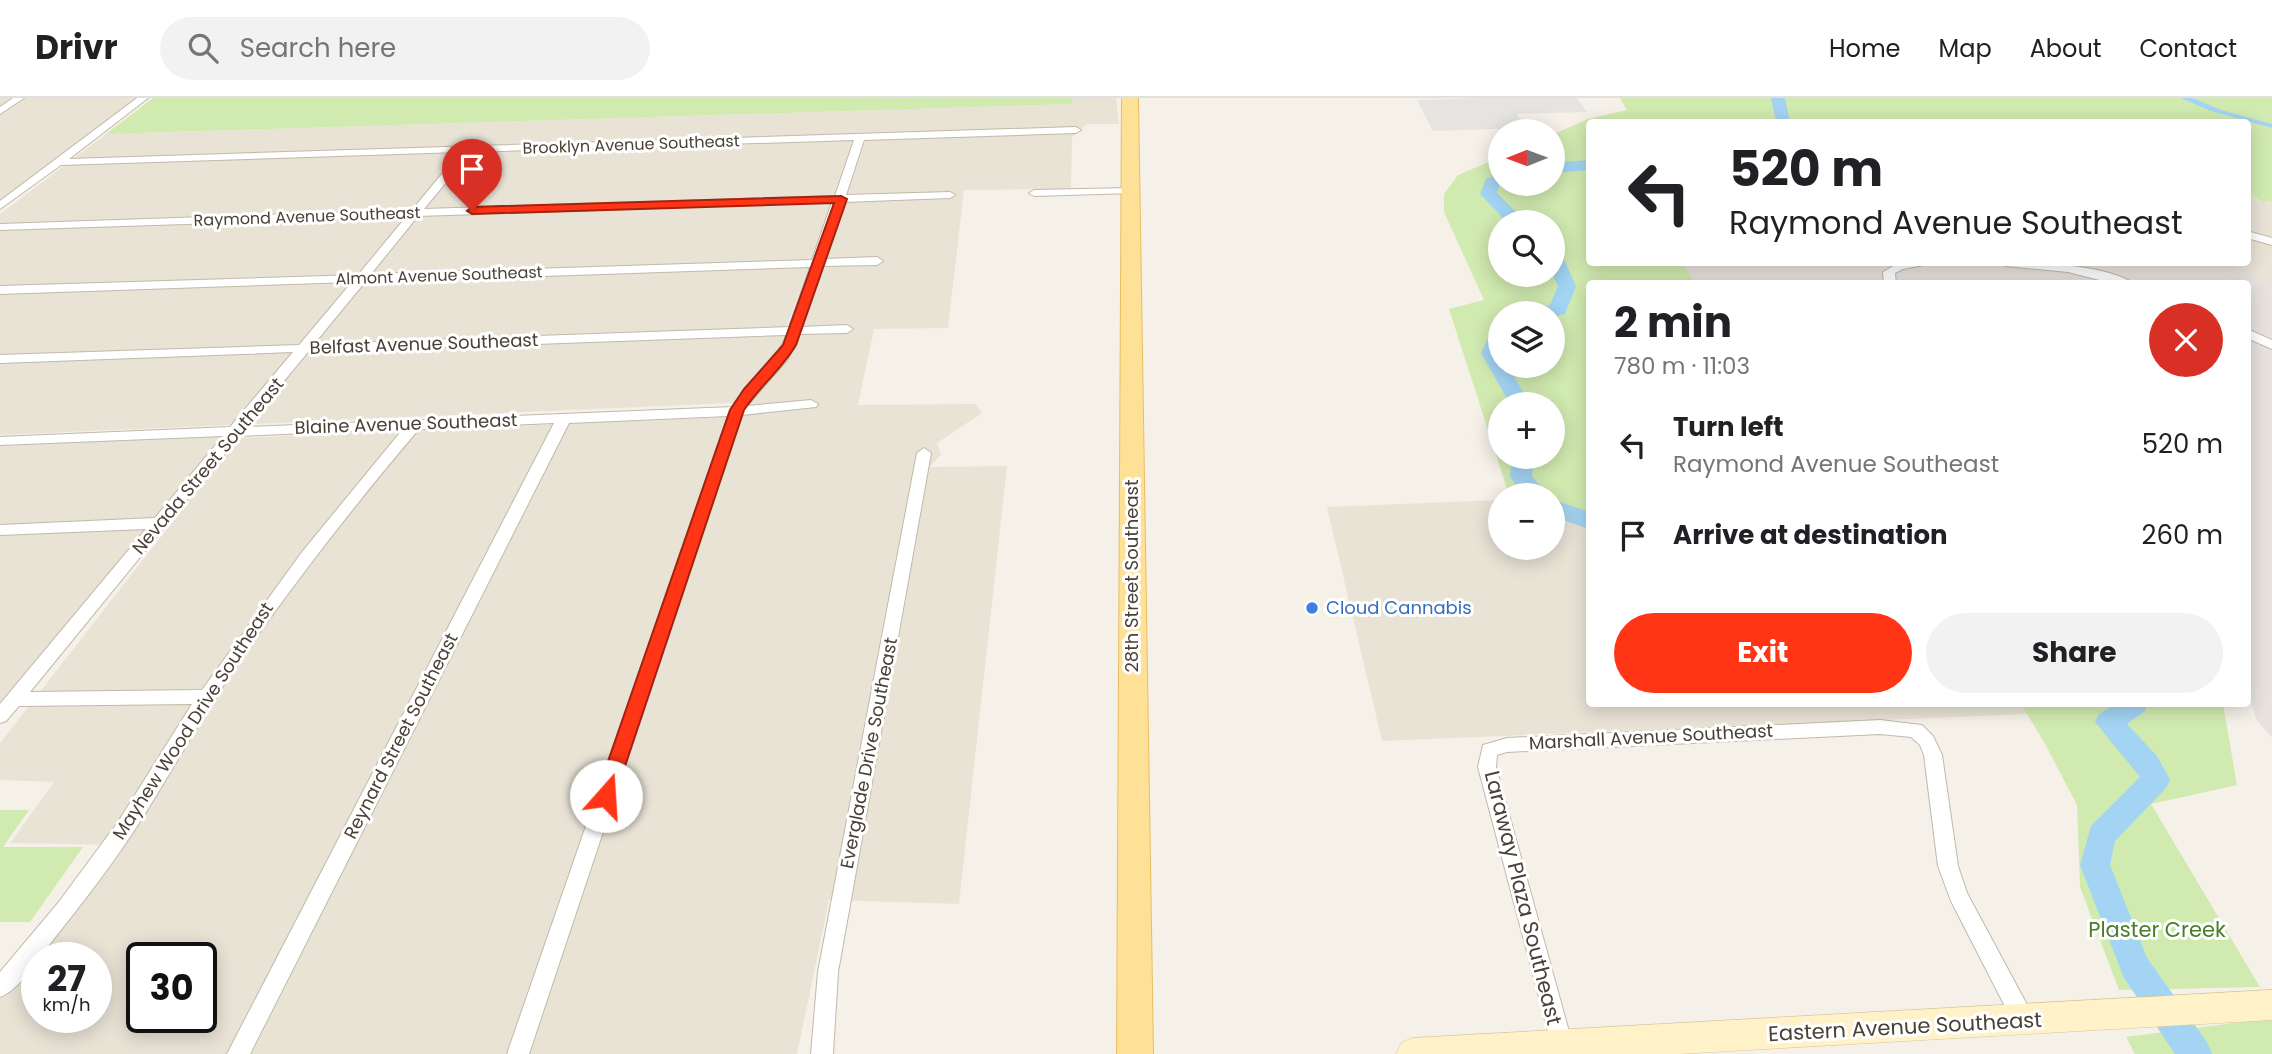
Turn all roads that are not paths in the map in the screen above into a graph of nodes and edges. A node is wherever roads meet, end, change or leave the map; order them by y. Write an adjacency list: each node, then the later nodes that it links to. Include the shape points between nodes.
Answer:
1 (19, 98): 4 (street)
2 (143, 98): 8 (street)
3 (1130, 98): 9 (main road, 28th Street Southeast)
4 (0, 111)
5 (1076, 130): 6 (street, Brooklyn Avenue Southeast)
6 (860, 137): 7 (street, Brooklyn Avenue Southeast); 12 (street)
7 (468, 149): 8 (street, Brooklyn Avenue Southeast); 14 (street, Nevada Street Southeast)
8 (59, 162): 13 (street)
9 (1130, 191): 10 (street); 53 (main road, 28th Street Southeast)
10 (1034, 193)
11 (950, 195): 12 (street, Raymond Avenue Southeast)
12 (841, 199): 14 (street, Raymond Avenue Southeast); 19 (street)
13 (0, 206)
14 (419, 212): 15 (street, Raymond Avenue Southeast); 22 (street, Nevada Street Southeast)
15 (0, 227)
16 (2251, 235): 17 (street)
17 (2272, 242)
18 (877, 261): 19 (street, Almont Avenue Southeast)
19 (818, 262): 22 (street, Almont Avenue Southeast); 27 (street)
20 (1900, 266): 23 (street, via 1889,272)
21 (2052, 266): 24 (street)
22 (364, 278): 25 (street, Almont Avenue Southeast); 30 (street, Nevada Street Southeast)
23 (1890, 280)
24 (2117, 280)
25 (0, 290)
26 (847, 329): 27 (street, Belfast Avenue Southeast)
27 (795, 330): 30 (street, Belfast Avenue Southeast); 33 (street, via 783,356)
28 (2251, 335): 29 (street)
29 (2272, 345)
30 (306, 349): 31 (street, Belfast Avenue Southeast); 36 (street, Nevada Street Southeast)
31 (0, 359)
32 (811, 404): 33 (street, Blaine Avenue Southeast)
33 (737, 410): 34 (street, Blaine Avenue Southeast); 51 (street)
34 (564, 418): 35 (street, Blaine Avenue Southeast); 50 (street, Reynard Street Southeast)
35 (415, 424): 36 (street, Blaine Avenue Southeast); 41 (street, Mayhew Wood Drive Southeast, via 287,581)
36 (236, 431): 37 (street, Blaine Avenue Southeast); 39 (street, Nevada Street Southeast)
37 (0, 441)
38 (924, 453): 52 (street, Everglade Drive Southeast, via 828,972)
39 (160, 523): 40 (street); 42 (street, Nevada Street Southeast)
40 (0, 530)
41 (206, 697): 42 (street); 45 (street, Mayhew Wood Drive Southeast, via 125,827)
42 (15, 699): 43 (street, Nevada Street Southeast)
43 (0, 716)
44 (1489, 750): 48 (street, Marshall Avenue Southeast, via 1507,745 1812,728 1916,730 1933,755 1948,866 1958,895); 49 (street, Laraway Plaza Southeast, via 1487,767 1494,798)
45 (0, 986)
46 (2272, 1005): 47 (main road, Eastern Avenue Southeast)
47 (2201, 1009): 48 (main road, Eastern Avenue Southeast)
48 (2024, 1021): 49 (main road, Eastern Avenue Southeast)
49 (1562, 1046): 54 (main road, Eastern Avenue Southeast)
50 (238, 1054)
51 (518, 1054)
52 (822, 1054)
53 (1135, 1054)
54 (1412, 1054)

